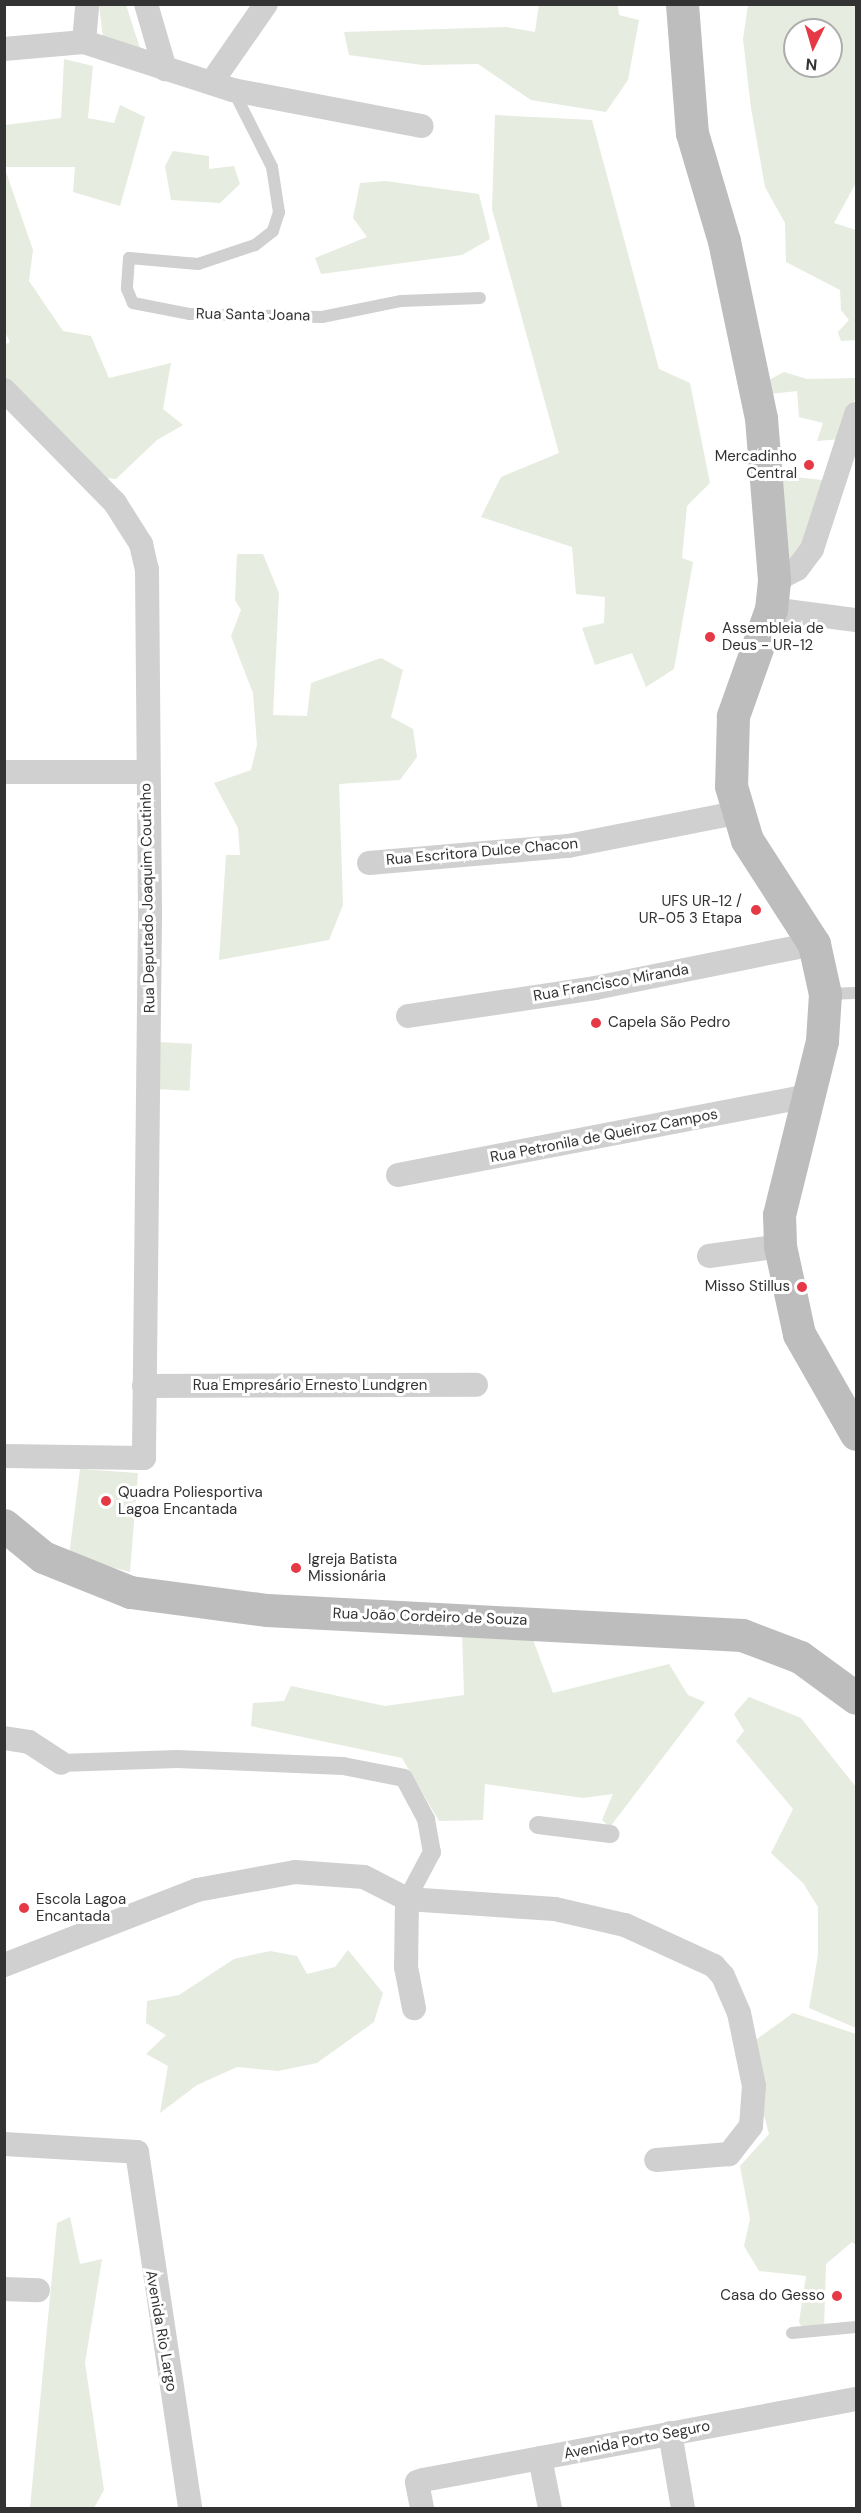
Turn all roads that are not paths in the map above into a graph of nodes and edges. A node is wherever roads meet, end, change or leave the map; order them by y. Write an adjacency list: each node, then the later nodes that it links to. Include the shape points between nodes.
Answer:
1 (87, 4): 5 (street)
2 (146, 4): 7 (street)
3 (266, 4): 8 (street)
4 (682, 4): 13 (main road, via 692,133 724,241 761,418)
5 (84, 42): 6 (street); 7 (street)
6 (4, 49)
7 (165, 69): 8 (street)
8 (222, 86): 9 (street); 10 (lane, Rua Santa Joana, via 272,167 279,212 273,231 255,245 198,264 129,258 127,289 133,303 189,314 322,317 401,302)
9 (422, 126)
10 (480, 298)
11 (4, 390): 16 (street, Rua Deputado Joaquim Coutinho, via 115,503 141,544 147,569)
12 (856, 414): 13 (street, via 812,549)
13 (772, 595): 14 (street); 17 (main road, via 729,735)
14 (856, 620)
15 (4, 772): 16 (street)
16 (146, 772): 26 (street, Rua Deputado Joaquim Coutinho, via 150,917)
17 (736, 813): 18 (street, Rua Escritora Dulce Chacon, via 568,846); 19 (main road, via 759,863)
18 (369, 863)
19 (814, 944): 20 (main road); 21 (street, Rua Francisco Miranda, via 595,988)
20 (841, 993): 22 (main road, via 822,1041)
21 (408, 1016)
22 (810, 1096): 23 (street, Rua Petronila de Queiroz Campos); 24 (main road, via 782,1198)
23 (398, 1175)
24 (780, 1246): 25 (street); 28 (main road, via 800,1334)
25 (709, 1256)
26 (144, 1386): 27 (street, Rua Empresário Ernesto Lundgren); 29 (street, Rua Deputado Joaquim Coutinho, via 144,1458)
27 (476, 1386)
28 (856, 1434)
29 (4, 1456)
30 (4, 1525): 31 (main road, Rua João Cordeiro de Souza, via 43,1557 130,1592 256,1610 742,1635 800,1657)
31 (856, 1698)
32 (4, 1738): 33 (street, via 29,1742)
33 (61, 1763): 36 (street, via 177,1760 343,1766 404,1778 426,1819 432,1852)
34 (538, 1825): 35 (street)
35 (610, 1834)
36 (407, 1899): 37 (street, via 364,1877 337,1872 248,1878 130,1914); 38 (street, via 406,1967); 40 (street, via 573,1912 656,1937 714,1966 734,1995 746,2040 754,2086 751,2126 742,2144 719,2158)
37 (4, 1965)
38 (414, 2008)
39 (4, 2144): 48 (street, Avenida Rio Largo, via 136,2152)
40 (656, 2160)
41 (4, 2289): 42 (street)
42 (38, 2290)
43 (856, 2327): 44 (lane)
44 (792, 2333)
45 (856, 2399): 46 (street, Avenida Porto Seguro)
46 (670, 2433): 47 (street, Avenida Porto Seguro); 51 (street)
47 (540, 2458): 49 (street, Avenida Porto Seguro, via 417,2482); 50 (street)
48 (190, 2508)
49 (422, 2508)
50 (550, 2508)
51 (683, 2508)

